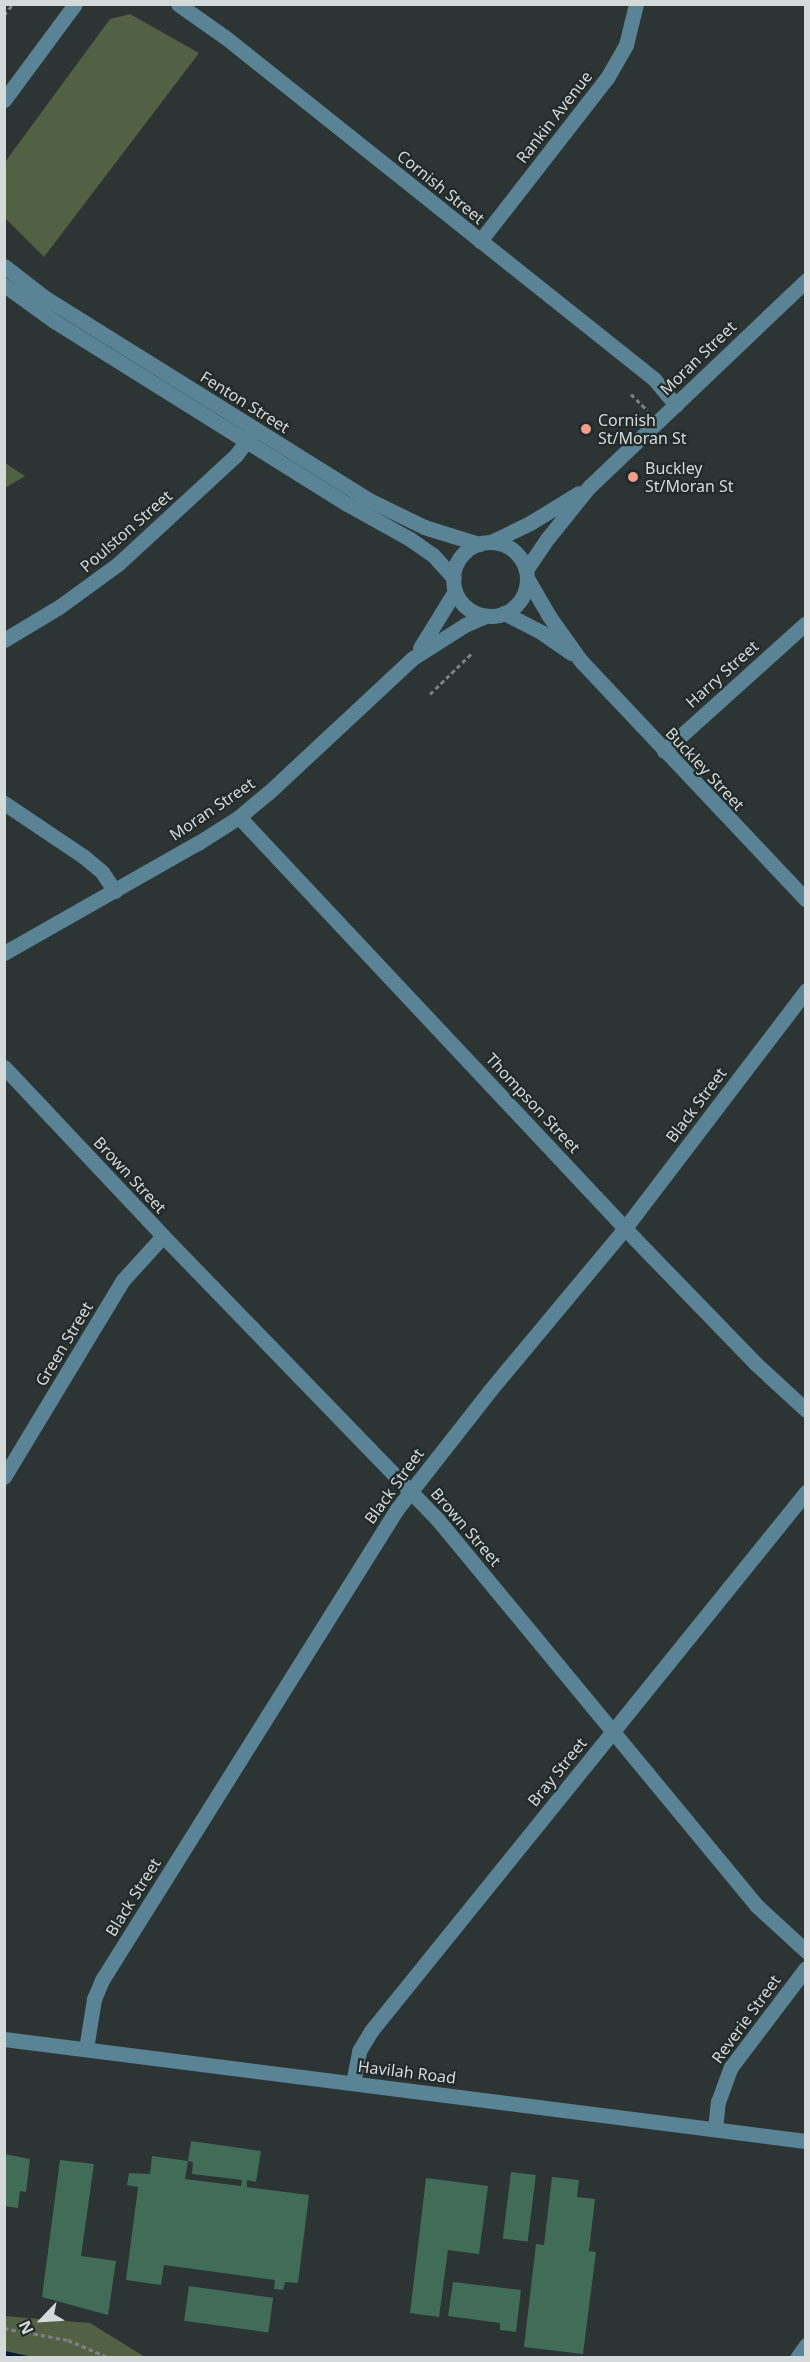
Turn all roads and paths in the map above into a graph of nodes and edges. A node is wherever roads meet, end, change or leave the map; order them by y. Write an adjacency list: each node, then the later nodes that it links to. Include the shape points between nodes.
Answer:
1 (13, 4): 5 (path)
2 (75, 4): 6 (street)
3 (178, 4): 7 (street, Cornish Street, via 225,37)
4 (636, 4): 7 (street, Rankin Avenue, via 626,45 607,78)
5 (4, 15)
6 (4, 100)
7 (480, 241): 12 (street, Cornish Street, via 654,380)
8 (4, 266): 14 (street, Fenton Street)
9 (806, 280): 12 (street, Moran Street)
10 (4, 285): 14 (street, Fenton Street, via 54,321)
11 (631, 394): 13 (path)
12 (676, 405): 13 (street, Moran Street)
13 (659, 421): 15 (street, Moran Street)
14 (251, 436): 16 (street, Fenton Street, via 389,511 424,527); 18 (street, Fenton Street, via 347,504 433,555); 22 (street, Poulston Street, via 225,467 118,564 59,607)
15 (589, 487): 16 (street, Moran Street, via 530,524); 17 (street, Moran Street, via 547,539)
16 (485, 543): 17 (street, via 513,550); 18 (street, via 461,557)
17 (527, 574): 19 (street, via 521,600); 25 (street, Buckley Street, via 549,616)
18 (454, 584): 20 (street, via 467,607); 24 (street, Moran Street, via 432,633)
19 (504, 614): 20 (street); 25 (street, Buckley Street, via 542,632)
20 (485, 616): 24 (street, Moran Street)
21 (806, 623): 27 (street, Harry Street)
22 (4, 640)
23 (473, 652): 26 (path)
24 (413, 658): 29 (street, Moran Street)
25 (581, 661): 27 (street, Buckley Street)
26 (430, 694)
27 (664, 751): 31 (street, Buckley Street)
28 (4, 803): 30 (street, via 88,860)
29 (239, 817): 30 (street, Moran Street); 35 (street, Thompson Street)
30 (115, 891): 32 (street, Moran Street)
31 (806, 900)
32 (4, 953)
33 (806, 990): 35 (street, Black Street)
34 (4, 1067): 36 (street, Brown Street)
35 (625, 1228): 37 (street, Thompson Street, via 747,1355); 39 (street, Black Street)
36 (163, 1236): 38 (street, Green Street, via 123,1280); 39 (street, Brown Street, via 364,1447)
37 (806, 1410)
38 (4, 1477)
39 (411, 1491): 41 (street, Brown Street); 45 (street, Black Street, via 102,1980 94,1999)
40 (806, 1492): 41 (street, Bray Street)
41 (613, 1731): 42 (street, Brown Street, via 757,1906); 46 (street, Bray Street, via 370,2031)
42 (806, 1951)
43 (804, 1972): 47 (street, Reverie Street, via 731,2067 718,2102)
44 (4, 2039): 45 (street, Havilah Road)
45 (86, 2049): 46 (street, Havilah Road)
46 (352, 2083): 47 (street, Havilah Road)
47 (715, 2129): 48 (street, Havilah Road)
48 (806, 2141)
49 (4, 2328): 51 (path, via 68,2340)
50 (806, 2345): 52 (street)
51 (110, 2358)
52 (797, 2358)

